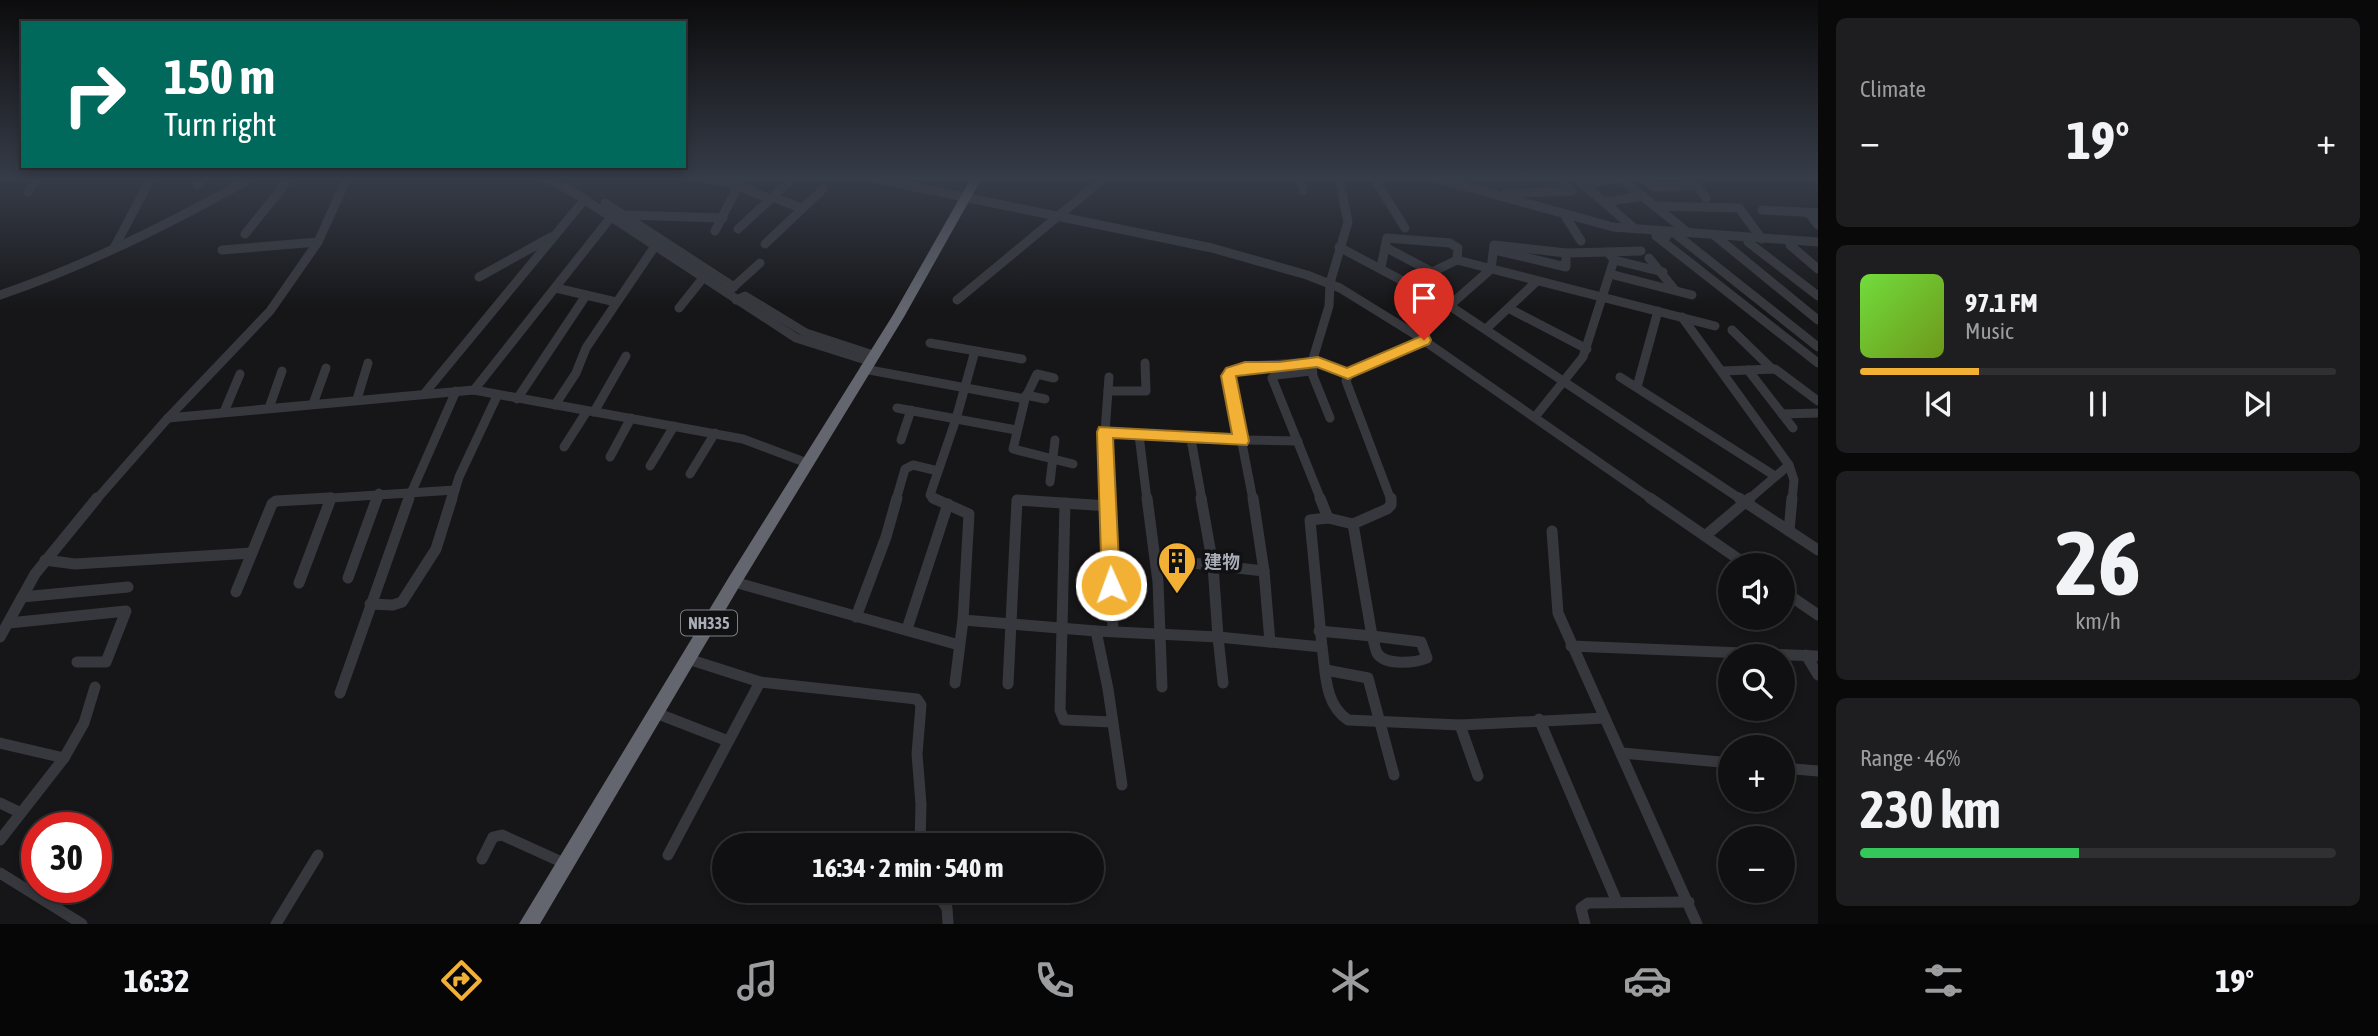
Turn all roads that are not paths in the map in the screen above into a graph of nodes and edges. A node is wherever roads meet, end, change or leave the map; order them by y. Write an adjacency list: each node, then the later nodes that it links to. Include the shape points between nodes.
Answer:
1 (128, 221): 42 (street)
2 (172, 221): 42 (street)
3 (255, 221): 27 (street)
4 (327, 221): 34 (street)
5 (567, 221): 29 (street)
6 (608, 221): 61 (street)
7 (617, 221): 39 (street)
8 (633, 221): 62 (street)
9 (721, 221): 25 (street)
10 (747, 221): 23 (street)
11 (788, 221): 36 (street)
12 (950, 221): 87 (highway, NH335)
13 (1053, 221): 69 (street)
14 (1083, 221): 60 (street, via 1212,248)
15 (1347, 221): 40 (street)
16 (1401, 221): 22 (street)
17 (1568, 221): 33 (street)
18 (1591, 221): 24 (street)
19 (1625, 221): 24 (street)
20 (1672, 221): 26 (street)
21 (1749, 221): 32 (street)
22 (1405, 228)
23 (738, 229)
24 (1634, 229): 28 (street)
25 (715, 231)
26 (1687, 233): 28 (street); 30 (street)
27 (245, 234)
28 (1674, 234): 82 (street); 90 (street, via 1656,236)
29 (555, 235): 57 (street); 108 (street)
30 (1714, 235): 31 (street); 76 (street)
31 (1738, 237): 32 (street); 35 (street)
32 (1762, 239): 37 (street)
33 (1581, 241)
34 (318, 242): 44 (street); 125 (street, via 270,311)
35 (1748, 242): 38 (street); 66 (street)
36 (765, 244)
37 (1818, 244): 38 (street)
38 (1790, 245): 54 (street)
39 (655, 246): 58 (street); 70 (street)
40 (1339, 247): 52 (street); 60 (street)
41 (1385, 247): 49 (street, via 1432,272); 49 (street, via 1390,237 1450,243 1458,248); 52 (street)
42 (113, 249): 64 (street)
43 (1492, 249): 47 (street, via 1496,245); 47 (street, via 1564,267 1568,265); 53 (street)
44 (222, 250)
45 (1641, 251): 46 (street)
46 (1608, 252): 47 (street); 50 (street)
47 (1566, 253)
48 (1650, 258): 55 (street)
49 (1457, 260): 53 (street)
50 (1614, 260): 55 (street); 56 (street)
51 (760, 263): 62 (street)
52 (1381, 267): 71 (street)
53 (1491, 269): 59 (street); 71 (street)
54 (1818, 269)
55 (1662, 272): 63 (street)
56 (1610, 274): 63 (street); 68 (street)
57 (479, 277)
58 (703, 278): 62 (street); 72 (street)
59 (1536, 281): 68 (street); 73 (street)
60 (1330, 283): 80 (street); 91 (street, via 1329,306)
61 (556, 288): 67 (street); 105 (street)
62 (730, 290): 87 (street, via 736,300 745,296 806,333)
63 (1675, 290): 65 (street)
64 (0, 295)
65 (1692, 295)
66 (1818, 296)
67 (585, 297): 70 (street); 112 (street)
68 (1603, 297): 74 (street); 83 (street)
69 (957, 300)
70 (616, 302): 116 (street)
71 (1450, 306): 78 (street); 80 (street)
72 (679, 308)
73 (1510, 309): 78 (street); 83 (street)
74 (1658, 311): 75 (street); 104 (street)
75 (1682, 317): 77 (street); 96 (street)
76 (1818, 320)
77 (1715, 326)
78 (1486, 329): 102 (street)
79 (1732, 330): 93 (street)
80 (1420, 338): 98 (street); 124 (street)
81 (930, 343): 84 (street)
82 (1818, 347)
83 (1587, 349): 102 (street)
84 (975, 351): 86 (street); 103 (street)
85 (626, 356): 120 (street)
86 (1022, 359)
87 (869, 362): 103 (street); 143 (highway, NH335)
88 (368, 363): 111 (street)
89 (1145, 363): 107 (street, via 1146,391)
90 (1818, 363)
91 (1312, 367): 98 (street, via 1324,363); 127 (street); 138 (street, via 1231,372); 139 (street, via 1272,378)
92 (326, 368): 115 (street)
93 (1771, 368): 94 (street); 114 (street)
94 (1748, 369): 96 (street); 123 (street)
95 (282, 371): 117 (street)
96 (1722, 371): 145 (street)
97 (240, 374): 121 (street)
98 (1348, 374): 160 (street, via 1346,381 1391,498 1391,505)
99 (1109, 377): 107 (street)
100 (1620, 377): 104 (street)
101 (1054, 378): 110 (street, via 1037,374)
102 (1565, 380): 124 (street); 155 (street)
103 (964, 387): 110 (street); 128 (street)
104 (1637, 387): 149 (street)
105 (474, 390): 106 (street); 109 (street)
106 (456, 391): 108 (street); 152 (street)
107 (1108, 391): 132 (street)
108 (424, 394): 111 (street)
109 (497, 396): 112 (street); 151 (street)
110 (1026, 397): 113 (street); 131 (street)
111 (357, 399): 115 (street)
112 (517, 399): 116 (street)
113 (1045, 399)
114 (1818, 401)
115 (313, 404): 117 (street)
116 (555, 405): 120 (street)
117 (270, 408): 121 (street)
118 (897, 408): 119 (street)
119 (911, 410): 128 (street); 136 (street)
120 (591, 411): 126 (street); 140 (street)
121 (224, 412): 125 (street)
122 (1818, 413): 123 (street)
123 (1782, 414): 130 (street)
124 (1535, 417): 163 (street)
125 (168, 418): 168 (street)
126 (631, 418): 129 (street); 141 (street)
127 (1330, 418)
128 (956, 419): 131 (street); 147 (street)
129 (674, 426): 133 (street); 146 (street)
130 (1794, 428)
131 (1016, 430): 142 (street, via 1014,451)
132 (1105, 432): 134 (street); 158 (street)
133 (715, 433): 143 (street); 148 (street)
134 (1139, 435): 135 (street); 167 (street)
135 (1191, 439): 138 (street); 169 (street)
136 (901, 440)
137 (1055, 440): 142 (street)
138 (1241, 441): 139 (street); 170 (street)
139 (1298, 441): 159 (street)
140 (564, 447)
141 (610, 457)
142 (1053, 459): 144 (street); 150 (street)
143 (807, 463): 172 (highway, NH335)
144 (1073, 464)
145 (1789, 465): 149 (street); 162 (street, via 1794,480)
146 (650, 466)
147 (938, 471): 157 (street, via 930,495); 180 (street, via 913,465 905,469)
148 (690, 474)
149 (1774, 476): 155 (street)
150 (1050, 482)
151 (456, 490): 152 (street); 178 (street, via 436,549 402,602)
152 (411, 491): 153 (street); 178 (street)
153 (379, 493): 154 (street); 171 (street)
154 (331, 497): 165 (street, via 272,504); 173 (street)
155 (1745, 501): 162 (street); 163 (street)
156 (1065, 503): 158 (street); 183 (street, via 1017,500); 184 (street)
157 (948, 504): 181 (street, via 969,514); 185 (street)
158 (1109, 506): 187 (street)
159 (1328, 518): 160 (street); 188 (street, via 1313,518 1309,524)
160 (1353, 524): 190 (street)
161 (1552, 531): 195 (street, via 1558,613)
162 (1790, 531): 164 (street)
163 (1705, 536): 166 (street)
164 (1818, 550)
165 (252, 553): 168 (street, via 75,564); 175 (street)
166 (1730, 553)
167 (1156, 559): 169 (street); 189 (street)
168 (45, 560): 176 (street)
169 (1213, 565): 170 (street); 192 (street)
170 (1265, 571): 193 (street)
171 (348, 578)
172 (734, 582): 180 (street); 198 (highway, NH335)
173 (299, 583)
174 (128, 587): 176 (street)
175 (236, 592)
176 (22, 597): 182 (street)
177 (1795, 599): 179 (street)
178 (370, 604): 208 (street)
179 (1818, 615)
180 (856, 617): 185 (street)
181 (963, 620): 183 (street); 194 (street)
182 (9, 623): 191 (street); 199 (street, via 126,611 106,662)
183 (1011, 625): 184 (street); 205 (street)
184 (1061, 628): 186 (street); 213 (street, via 1061,716 1069,721)
185 (907, 629): 194 (street)
186 (1097, 631): 187 (street); 213 (street)
187 (1113, 631): 189 (street)
188 (1319, 631): 190 (street); 196 (street)
189 (1160, 633): 192 (street); 207 (street)
190 (1372, 636): 190 (street, via 1378,655 1386,660 1420,662 1427,658 1421,641)
191 (0, 637)
192 (1218, 637): 193 (street); 204 (street)
193 (1270, 642): 196 (street)
194 (959, 645): 203 (street)
195 (1571, 646): 197 (street); 210 (street)
196 (1322, 647): 200 (street)
197 (1812, 655): 201 (street)
198 (688, 659): 202 (street); 209 (highway, NH335)
199 (77, 662)
200 (1326, 670): 212 (street, via 1367,678); 212 (street, via 1335,712 1348,720)
201 (1818, 675)
202 (760, 682): 215 (street); 229 (street, via 920,701)
203 (955, 683)
204 (1223, 683)
205 (1008, 684)
206 (95, 687): 218 (street)
207 (1162, 687)
208 (340, 693)
209 (656, 713): 215 (street); 234 (highway, NH335)
210 (1605, 718): 211 (street); 217 (street)
211 (1539, 719): 214 (street); 236 (street)
212 (1380, 721): 214 (street); 222 (street)
213 (1112, 722): 224 (street)
214 (1460, 725): 223 (street)
215 (728, 741): 232 (street)
216 (0, 743): 218 (street)
217 (1622, 753): 219 (street); 237 (street)
218 (64, 758): 226 (street)
219 (1718, 762)
220 (1795, 769): 221 (street)
221 (1818, 771)
222 (1394, 775)
223 (1478, 776)
224 (1122, 785)
225 (0, 803): 227 (street)
226 (23, 812)
227 (21, 813)
228 (21, 814): 230 (street)
229 (920, 833)
230 (0, 840)
231 (318, 855): 240 (street)
232 (668, 855)
233 (482, 859): 234 (street, via 494,837 502,835)
234 (566, 864): 241 (highway, NH335)
235 (0, 873): 239 (street)
236 (1617, 902): 237 (street); 243 (street, via 1583,904)
237 (1689, 902): 244 (street)
238 (944, 903): 242 (street)
239 (82, 924)
240 (276, 924)
241 (529, 924)
242 (948, 924)
243 (1585, 924)
244 (1697, 924)

